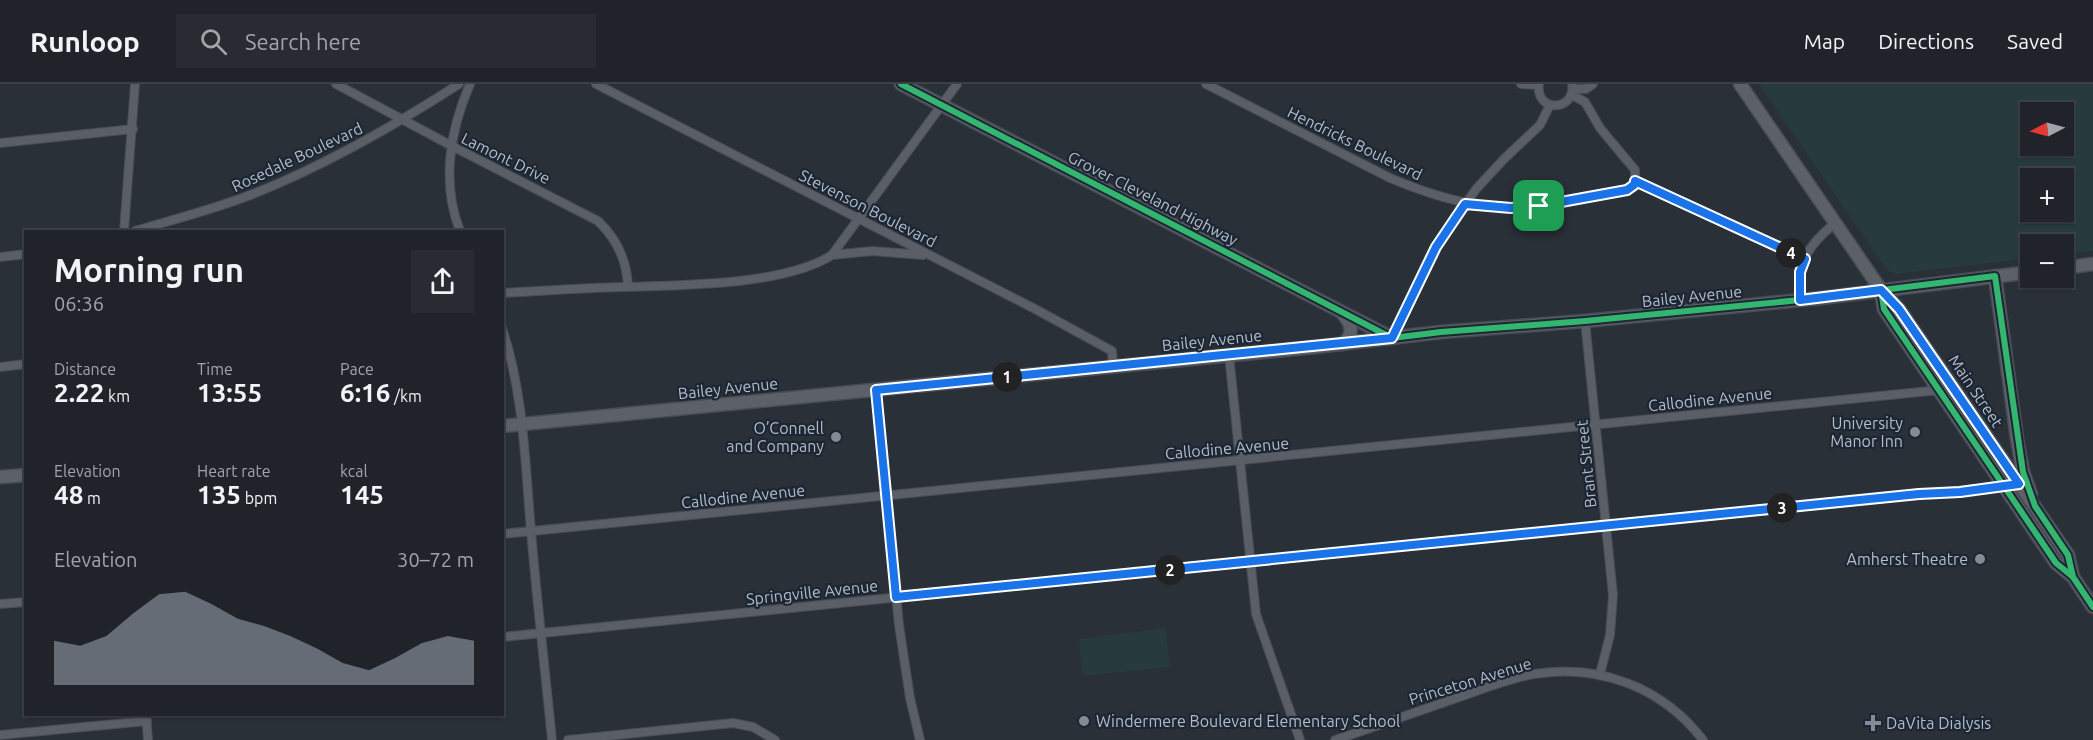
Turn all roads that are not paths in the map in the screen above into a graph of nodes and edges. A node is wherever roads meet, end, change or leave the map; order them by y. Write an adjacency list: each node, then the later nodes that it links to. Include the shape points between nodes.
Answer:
1 (135, 84): 17 (street)
2 (336, 84): 16 (street, Lamont Drive)
3 (459, 84): 16 (street, Rosedale Boulevard)
4 (470, 84): 19 (street, via 455,124)
5 (596, 84): 22 (street, Stevenson Boulevard)
6 (901, 84): 14 (main road, Grover Cleveland Highway)
7 (957, 84): 14 (street)
8 (1206, 84): 21 (street, Hendricks Boulevard, via 1390,178)
9 (1521, 84): 10 (street)
10 (1538, 84): 15 (street, via 1541,99)
11 (1593, 84): 13 (street, via 1586,89)
12 (1740, 84): 23 (main road, Main Street)
13 (1572, 89): 15 (street, via 1565,103); 20 (street, via 1635,170)
14 (942, 105): 22 (street); 40 (main road, Grover Cleveland Highway)
15 (1550, 105): 21 (street, via 1540,125)
16 (403, 120): 19 (street, Lamont Drive); 25 (street, Rosedale Boulevard, via 264,189)
17 (133, 129): 18 (street); 24 (street)
18 (0, 143)
19 (452, 146): 26 (street, via 451,199); 36 (street, Lamont Drive, via 598,221 621,251)
20 (1635, 181): 21 (street, Hendricks Boulevard, via 1627,190 1558,204 1511,208); 31 (street)
21 (1465, 204): 43 (street, via 1436,247)
22 (859, 219): 28 (street); 29 (street, Stevenson Boulevard)
23 (1834, 224): 31 (street, via 1815,241); 37 (main road, Main Street)
24 (124, 230)
25 (138, 230)
26 (460, 230)
27 (24, 254): 30 (street)
28 (832, 255): 29 (street, via 872,251); 36 (street, via 803,268 751,279)
29 (928, 255): 48 (street, Stevenson Boulevard, via 1112,351)
30 (0, 257)
31 (1805, 259): 39 (street, via 1800,272)
32 (2093, 264): 33 (main road)
33 (2074, 267)
34 (2020, 273): 35 (main road, Bailey Avenue)
35 (1995, 276): 37 (main road, Bailey Avenue); 61 (main road, via 2017,440 2023,472)
36 (628, 287): 38 (street)
37 (1881, 290): 39 (main road, Bailey Avenue); 49 (main road, Main Street, via 1899,309); 51 (main road, Main Street, via 1884,309)
38 (504, 293)
39 (1800, 300): 41 (main road, Bailey Avenue)
40 (1340, 310): 43 (main road, Grover Cleveland Highway); 44 (main road, via 1352,331)
41 (1585, 321): 43 (main road, Bailey Avenue); 52 (street, Brant Street)
42 (504, 335): 53 (street, via 516,376)
43 (1392, 338): 44 (main road, Bailey Avenue)
44 (1342, 344): 45 (main road, Bailey Avenue)
45 (1229, 356): 48 (main road, Bailey Avenue); 55 (street)
46 (24, 364): 47 (street)
47 (0, 367)
48 (1113, 367): 50 (main road, Bailey Avenue)
49 (1953, 388): 51 (street, Callodine Avenue); 58 (main road, Main Street)
50 (876, 390): 53 (main road, Bailey Avenue); 60 (street)
51 (1938, 390): 52 (street, Callodine Avenue); 59 (main road, Main Street)
52 (1594, 424): 55 (street, Callodine Avenue); 62 (street, Brant Street)
53 (522, 425): 54 (main road, Bailey Avenue); 63 (street)
54 (504, 426)
55 (1240, 460): 60 (street, Callodine Avenue); 65 (street)
56 (24, 474): 57 (main road)
57 (0, 477)
58 (2019, 484): 59 (street, Springville Avenue); 61 (main road, Main Street)
59 (2004, 486): 62 (street, Springville Avenue); 66 (main road, Main Street, via 2056,564)
60 (886, 495): 63 (street, Callodine Avenue); 67 (street)
61 (2036, 506): 66 (main road, Main Street, via 2068,555)
62 (1606, 526): 65 (street, Springville Avenue); 73 (street, Brant Street, via 1613,595 1608,645)
63 (531, 531): 64 (street, Callodine Avenue); 71 (street)
64 (504, 534)
65 (1251, 562): 67 (street, Springville Avenue); 81 (street, via 1256,614)
66 (2073, 577): 70 (main road, Main Street)
67 (896, 597): 71 (street, Springville Avenue); 80 (street)
68 (24, 602): 69 (street)
69 (0, 604)
70 (2093, 607)
71 (541, 633): 72 (street, Springville Avenue); 77 (street)
72 (504, 637)
73 (1600, 674): 82 (street, Princeton Avenue, via 1569,671 1515,678); 83 (street, Princeton Avenue, via 1653,694 1680,714)
74 (146, 718): 75 (street); 76 (street)
75 (0, 735)
76 (148, 740)
77 (552, 740)
78 (568, 740): 79 (street, via 733,723 753,727)
79 (775, 740)
80 (920, 740)
81 (1300, 740)
82 (1335, 740)
83 (1703, 740)

